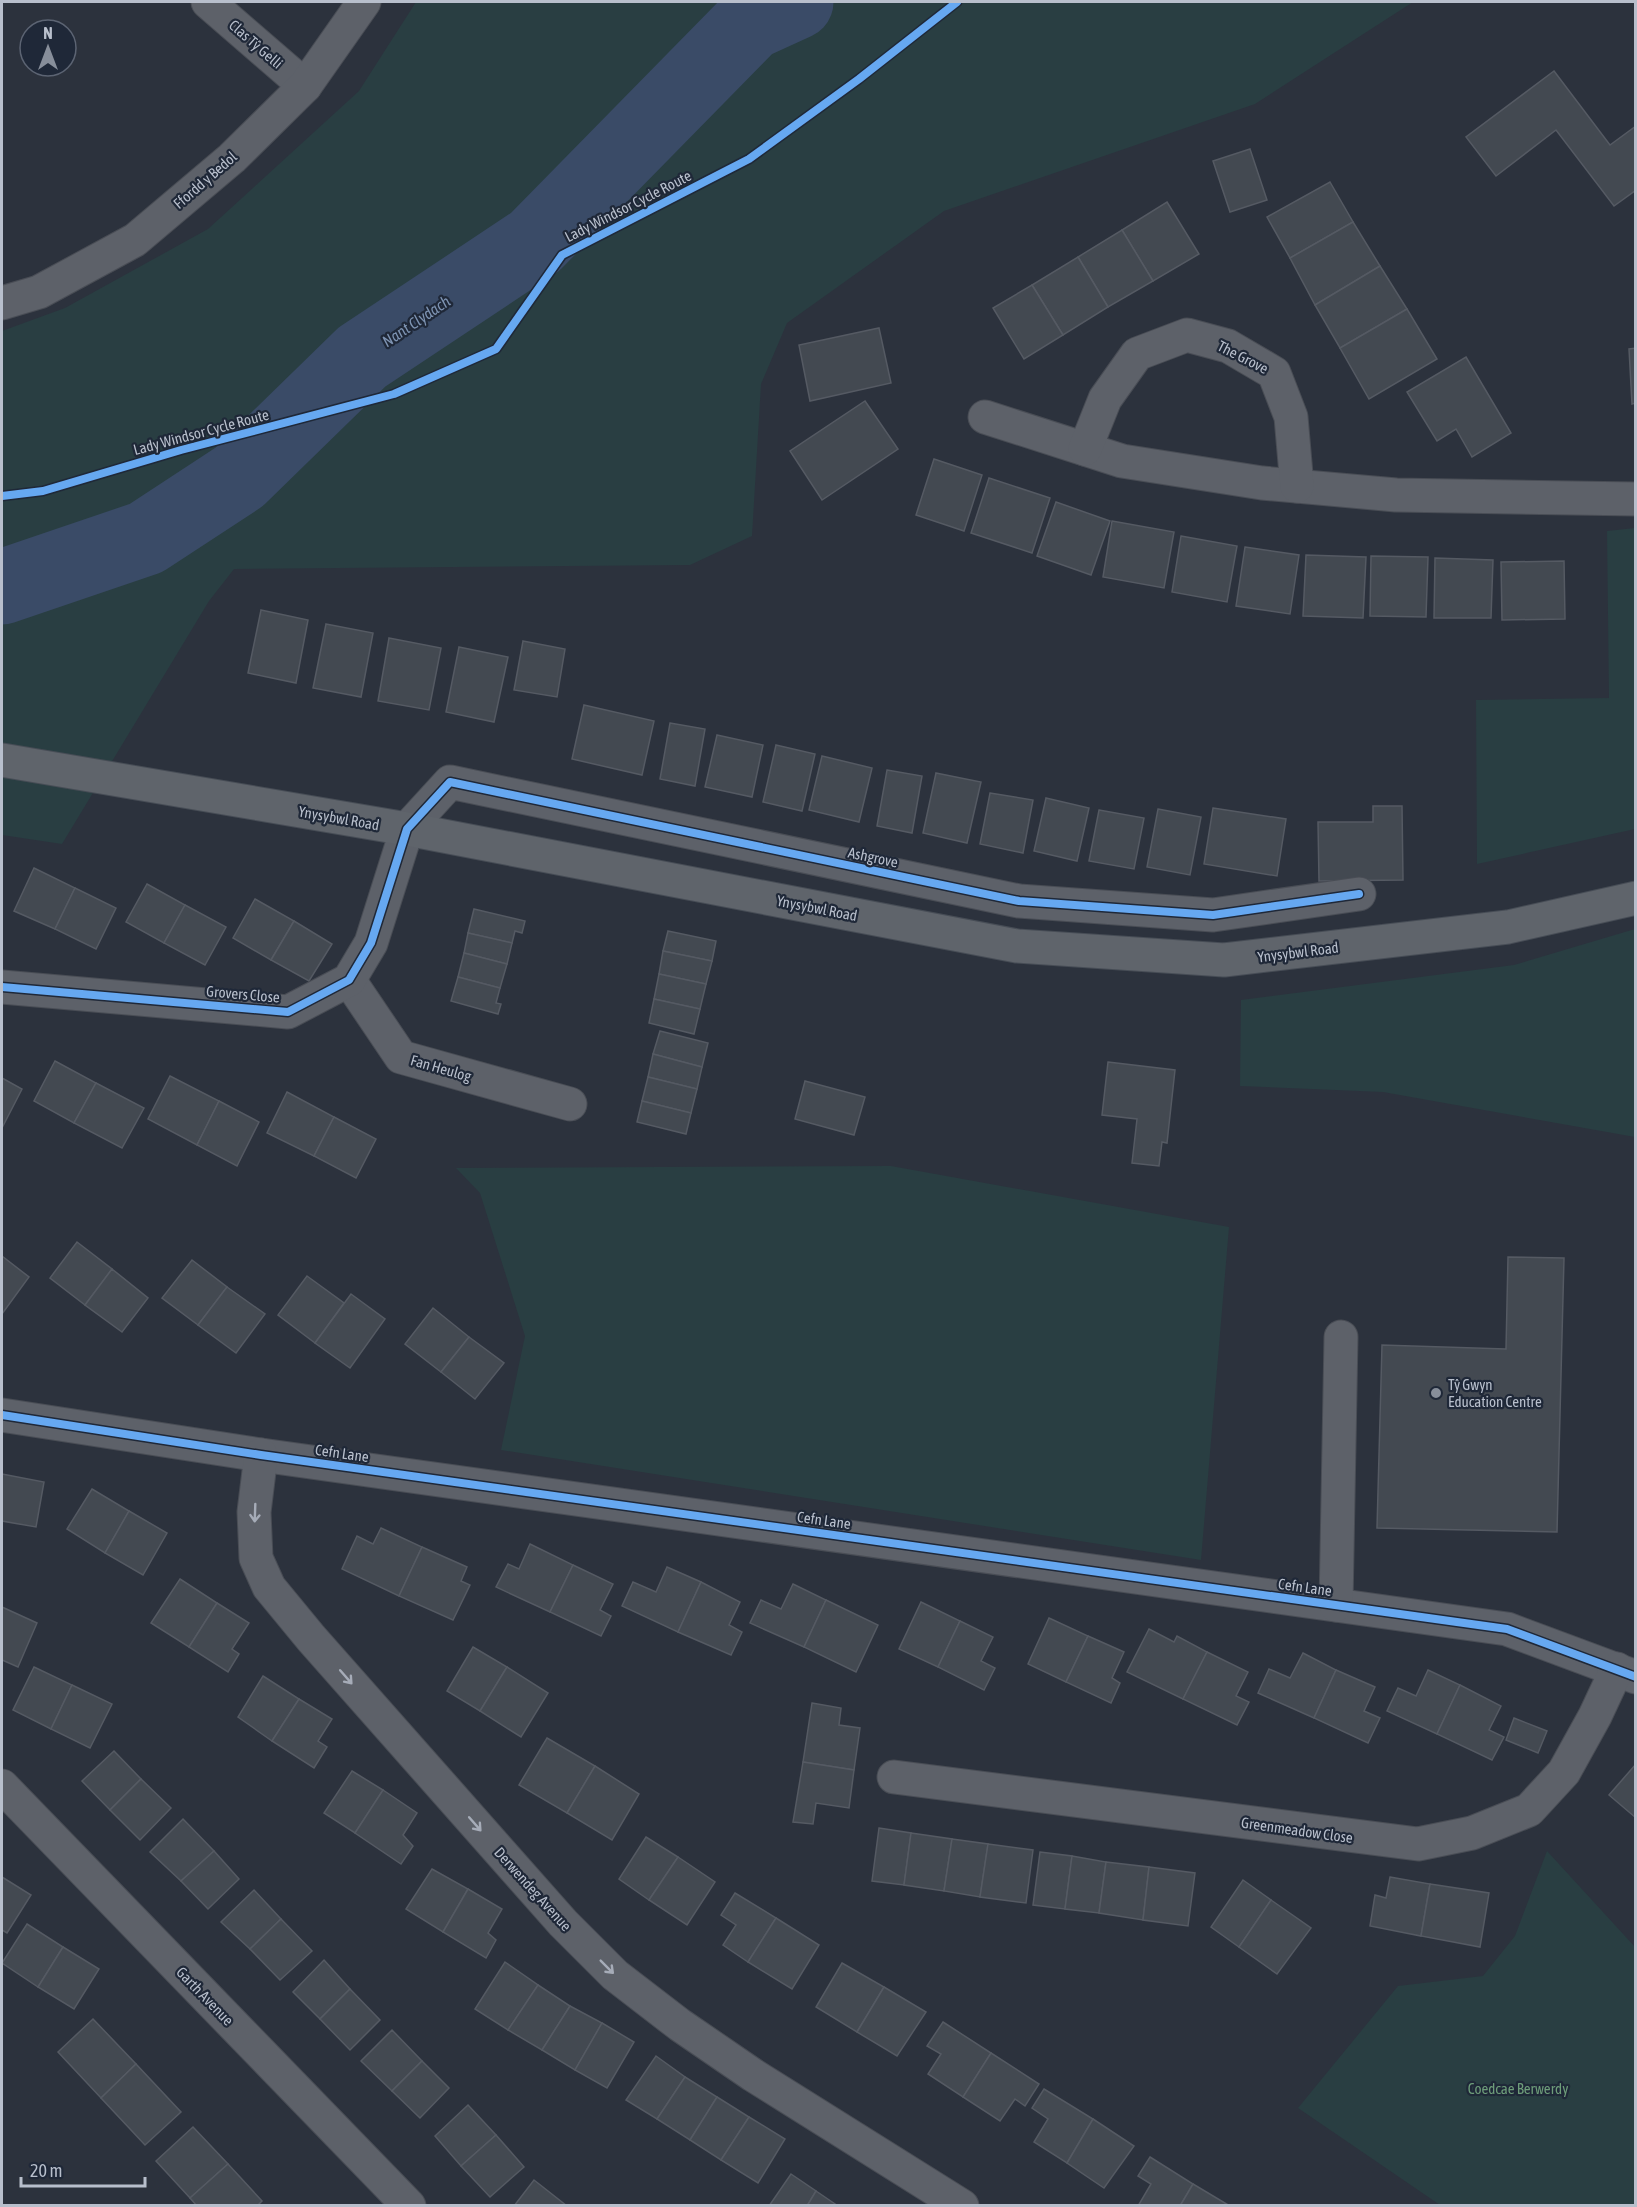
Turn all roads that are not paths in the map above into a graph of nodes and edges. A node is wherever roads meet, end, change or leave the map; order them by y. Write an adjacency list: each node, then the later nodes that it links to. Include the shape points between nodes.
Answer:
1 (208, 2): 3 (street, Clas Tŷ Gelli)
2 (364, 2): 3 (street, Ffordd y Bedol)
3 (305, 86): 4 (street, Ffordd y Bedol, via 232,158 135,240 39,292)
4 (2, 303)
5 (985, 417): 6 (street)
6 (1085, 449): 7 (street, via 1122,461); 7 (street, The Grove, via 1105,399 1137,354 1187,335 1228,346 1274,373 1291,417)
7 (1297, 486): 8 (street, via 1396,495)
8 (1635, 499)
9 (2, 760): 10 (main road, Ynysybwl Road)
10 (407, 829): 11 (street, Ashgrove, via 450,782 1020,901 1214,915); 12 (main road, Ynysybwl Road, via 1017,946 1224,960 1508,927); 13 (street, via 371,942)
11 (1359, 894)
12 (1635, 898)
13 (349, 980): 14 (street, Grovers Close, via 288,1012); 15 (street, Fan Heulog, via 401,1057)
14 (2, 987)
15 (570, 1104)
16 (1341, 1337): 19 (street)
17 (2, 1415): 18 (street, Cefn Lane)
18 (261, 1455): 19 (street, Cefn Lane); 24 (street, Derwendeg Avenue, one-way to 24, via 254,1512 256,1558 269,1587 563,1923 615,1975 680,2025)
19 (1336, 1605): 20 (street, Cefn Lane, via 1507,1629)
20 (1626, 1673): 21 (street, Greenmeadow Close, via 1595,1716 1564,1773 1529,1810 1472,1833 1418,1844)
21 (894, 1777)
22 (2, 1786): 23 (street, Garth Avenue)
23 (409, 2205)
24 (962, 2205)

